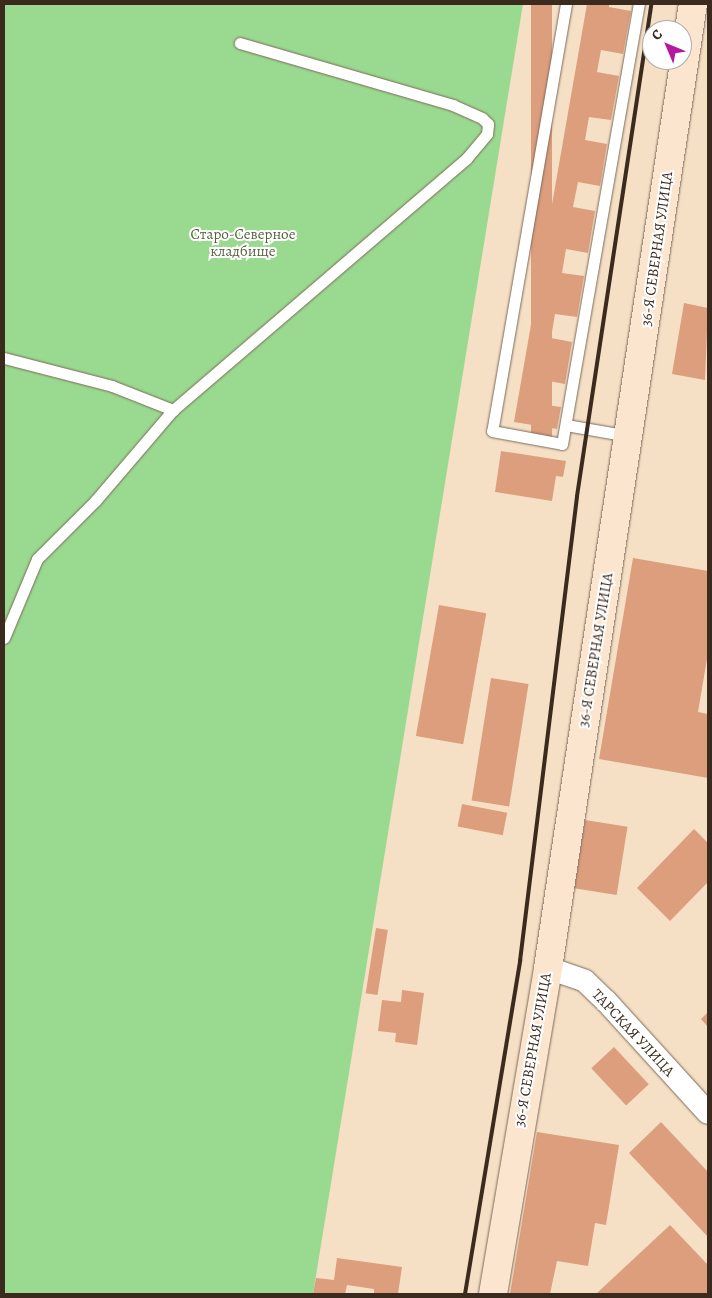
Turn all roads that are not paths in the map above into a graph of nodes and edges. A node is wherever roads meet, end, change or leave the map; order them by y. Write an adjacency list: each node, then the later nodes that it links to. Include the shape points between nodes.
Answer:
1 (566, 4): 7 (lane, via 492,431 562,444)
2 (639, 4): 7 (lane)
3 (693, 4): 8 (main road, 36-Я СЕВЕРНАЯ УЛИЦА)
4 (240, 43): 6 (lane, via 453,106 482,118 488,124 487,134 466,159)
5 (4, 358): 6 (lane, via 112,386)
6 (174, 410): 9 (lane, via 96,500 37,560)
7 (566, 425): 8 (lane)
8 (629, 436): 10 (main road, 36-Я СЕВЕРНАЯ УЛИЦА)
9 (4, 638)
10 (548, 968): 11 (street, ТАРСКАЯ УЛИЦА, via 584,982 599,994); 12 (main road, 36-Я СЕВЕРНАЯ УЛИЦА)
11 (708, 1113)
12 (493, 1294)

